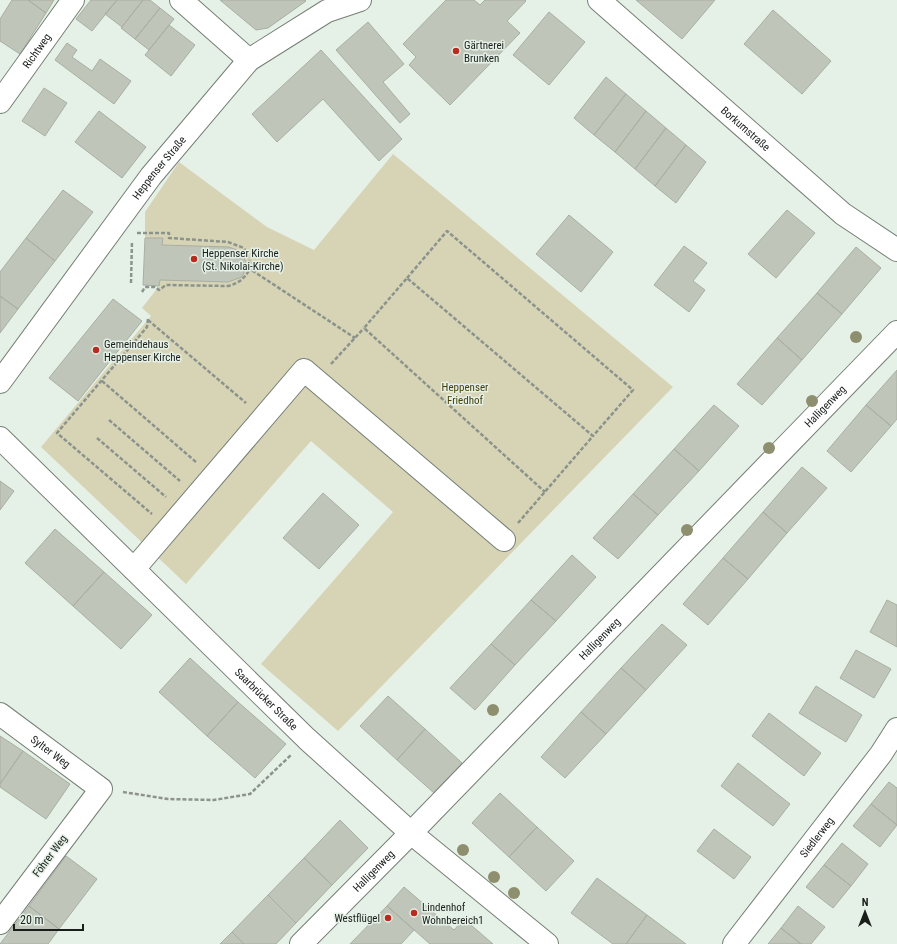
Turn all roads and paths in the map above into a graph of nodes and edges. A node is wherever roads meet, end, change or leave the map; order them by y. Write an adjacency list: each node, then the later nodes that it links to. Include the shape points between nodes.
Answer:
1 (73, 0): 6 (street, Richtweg)
2 (181, 0): 5 (street)
3 (360, 0): 5 (street, Heppenser Straße, via 327,11)
4 (599, 0): 9 (street, Borkumstraße, via 843,214)
5 (249, 60): 19 (street, Heppenser Straße, via 151,176)
6 (0, 102)
7 (132, 233): 10 (path, via 169,233 169,238 228,242 244,248)
8 (132, 240): 12 (path)
9 (897, 250)
10 (250, 269): 13 (path, via 244,280 228,286 166,285 159,290 155,287 146,287); 16 (path)
11 (407, 278): 14 (path); 22 (path); 22 (path, via 447,231 633,390)
12 (131, 283)
13 (142, 292)
14 (364, 328): 16 (path); 26 (path)
15 (897, 332): 36 (street, Halligenweg)
16 (355, 338): 17 (path)
17 (316, 380): 20 (street, via 304,370); 30 (street)
18 (102, 381): 20 (path, via 147,328 148,319); 25 (path); 29 (path, via 57,433)
19 (0, 382)
20 (263, 418): 25 (street)
21 (109, 420): 27 (path)
22 (593, 436): 26 (path)
23 (0, 438): 31 (street, Saarbrücker Straße)
24 (97, 438): 28 (path)
25 (213, 476): 27 (street)
26 (545, 492): 30 (path)
27 (197, 495): 28 (street)
28 (183, 512): 29 (street)
29 (169, 528): 31 (street)
30 (504, 540)
31 (134, 569): 34 (street, Saarbrücker Straße)
32 (0, 714): 35 (street, Sylter Weg)
33 (897, 729): 40 (street, Siedlerweg, via 881,754)
34 (307, 739): 35 (path, via 250,794 214,800 168,799); 36 (street, Saarbrücker Straße)
35 (101, 789): 37 (street, Föhrer Weg)
36 (411, 833): 38 (street, Halligenweg); 39 (street, Saarbrücker Straße)
37 (0, 923)
38 (301, 944)
39 (547, 944)
40 (734, 944)

